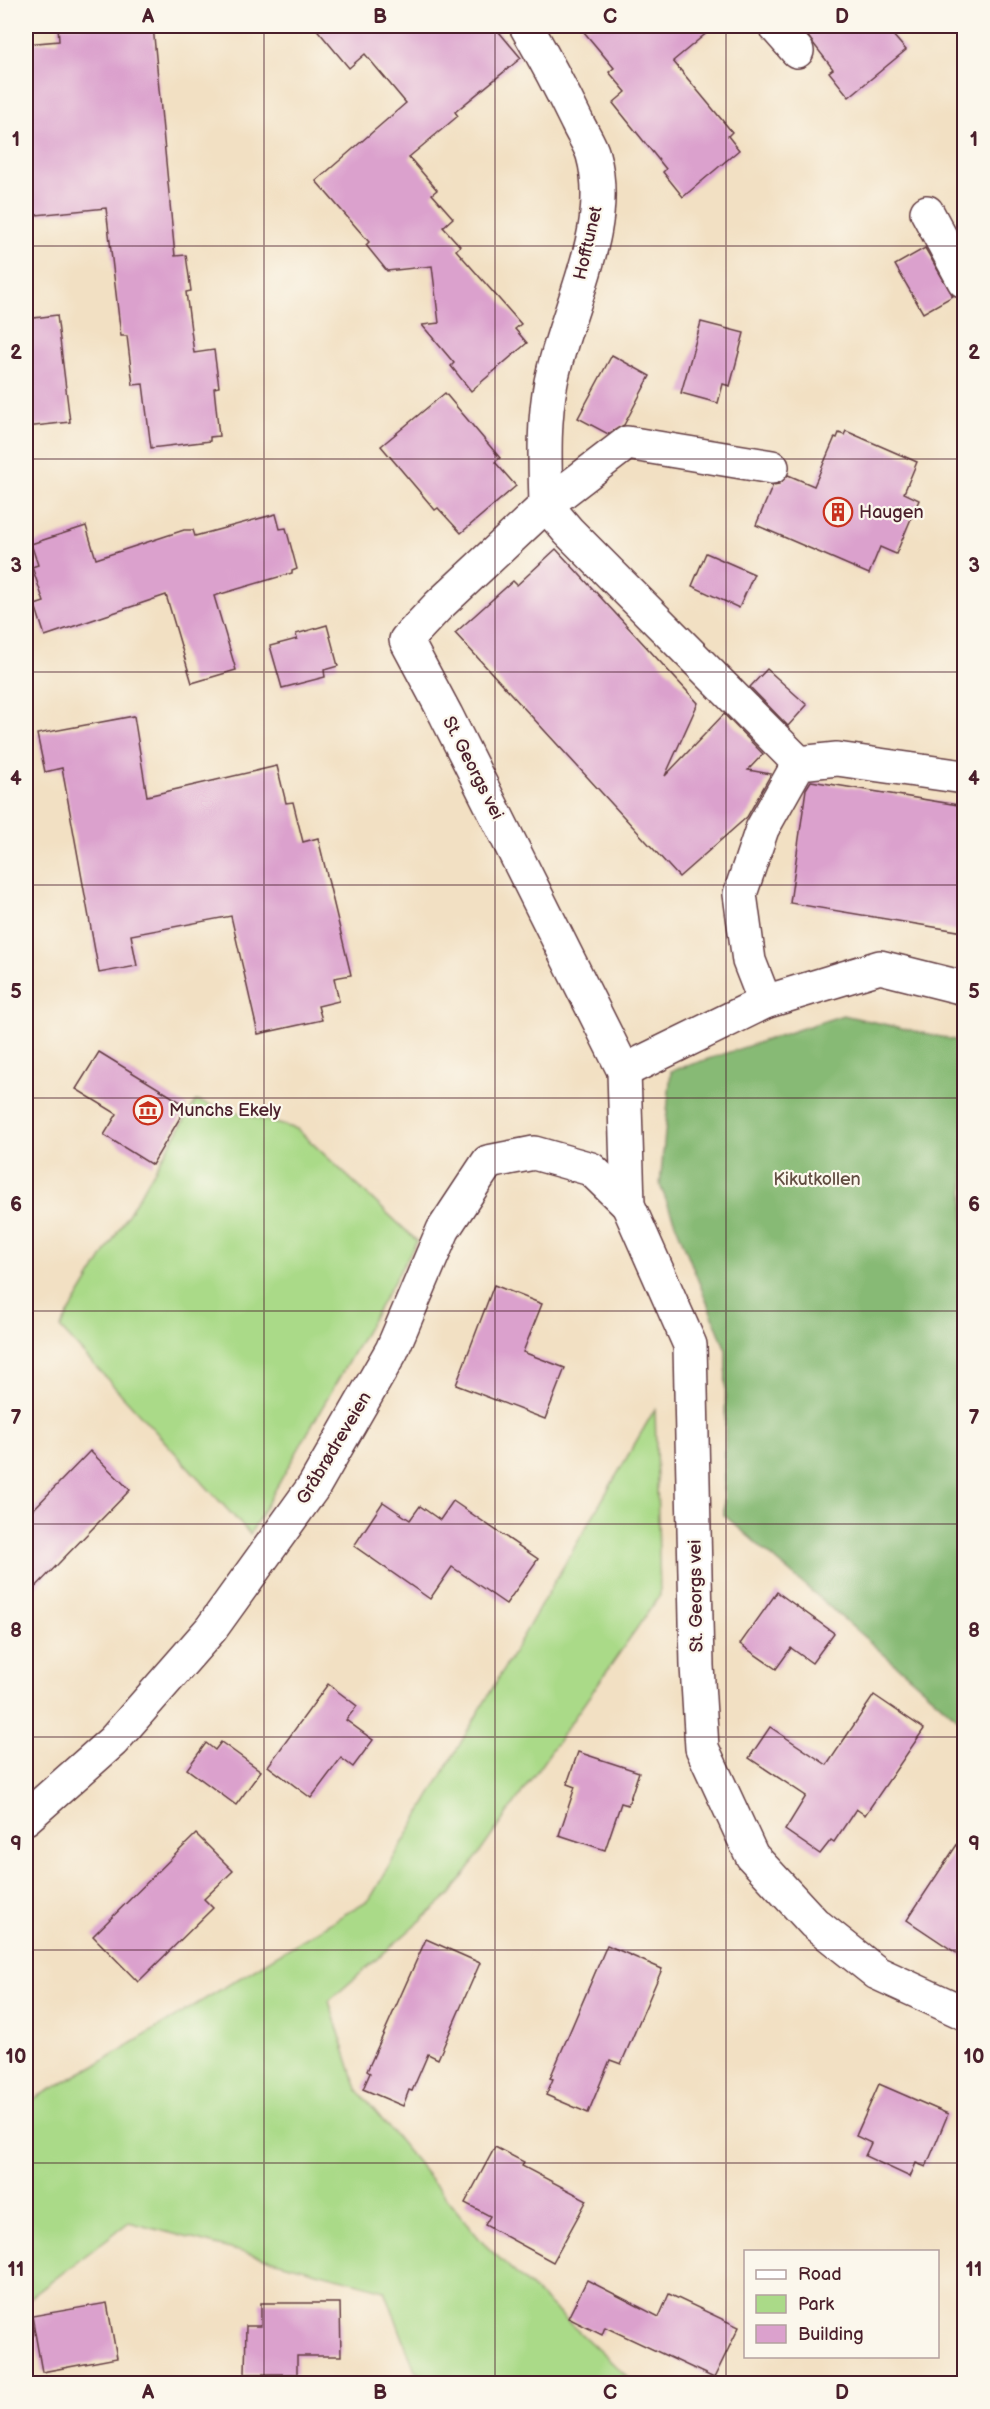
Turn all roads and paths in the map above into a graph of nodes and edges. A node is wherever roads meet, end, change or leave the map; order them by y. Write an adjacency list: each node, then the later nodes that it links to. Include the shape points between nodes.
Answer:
1 (526, 26): 7 (street, Hofftunet, via 593,155 599,204 590,251 550,383)
2 (775, 26): 3 (street)
3 (797, 51)
4 (927, 212): 5 (street)
5 (964, 281)
6 (772, 467): 7 (street, St. Georgs vei, via 627,443)
7 (546, 489): 8 (street, via 567,531); 12 (street, St. Georgs vei, via 406,640)
8 (799, 763): 9 (street, via 837,759); 11 (street, via 762,829 740,894 749,961)
9 (964, 777)
10 (964, 987): 11 (street, via 880,967)
11 (765, 1002): 12 (street)
12 (624, 1071): 13 (street, St. Georgs vei)
13 (628, 1205): 14 (street, Gråbrødreveien, via 591,1169 534,1153 488,1162 443,1230 393,1350 314,1486 211,1629 121,1733); 15 (street, St. Georgs vei, via 690,1345 702,1748 752,1856 814,1923 877,1973)
14 (26, 1818)
15 (964, 2013)

